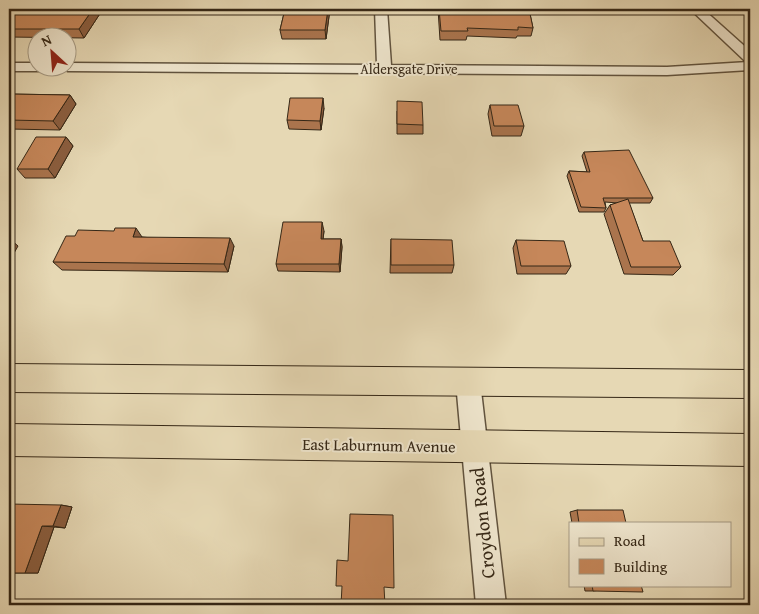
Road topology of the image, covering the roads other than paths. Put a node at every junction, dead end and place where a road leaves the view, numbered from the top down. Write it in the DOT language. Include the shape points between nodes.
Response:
graph roads {
  1 [pos="381,9"];
  2 [pos="696,9"];
  3 [pos="750,58"];
  4 [pos="750,66"];
  5 [pos="9,67"];
  6 [pos="28,67"];
  7 [pos="78,67"];
  8 [pos="384,69"];
  9 [pos="9,378"];
  10 [pos="468,382"];
  11 [pos="750,384"];
  12 [pos="9,440"];
  13 [pos="475,447"];
  14 [pos="750,450"];
  15 [pos="491,605"];
  1 -- 8 [label="street"];
  2 -- 3 [label="street"];
  4 -- 8 [label="street, Aldersgate Drive" via="667,71"];
  5 -- 6 [label="street"];
  7 -- 8 [label="street, Aldersgate Drive"];
  9 -- 10 [label="main road"];
  10 -- 11 [label="main road"];
  10 -- 13 [label="street, Croydon Road"];
  12 -- 13 [label="main road, East Laburnum Avenue"];
  13 -- 14 [label="main road, East Laburnum Avenue"];
  13 -- 15 [label="street, Croydon Road"];
}
